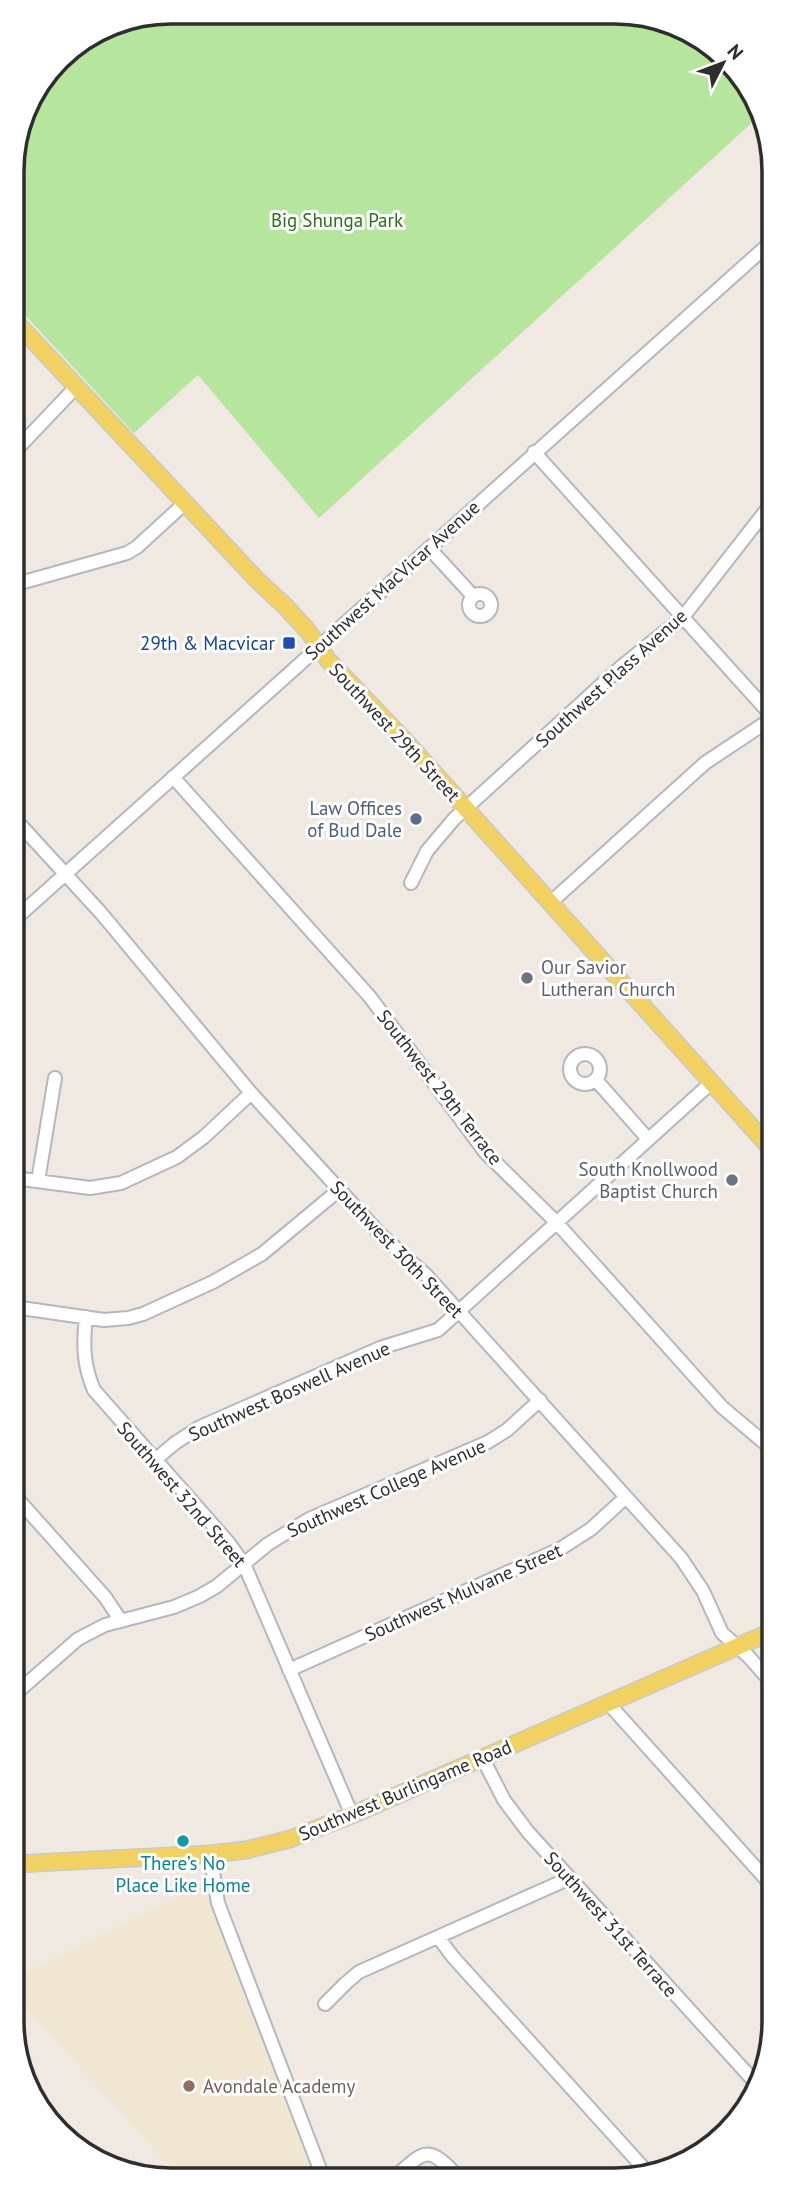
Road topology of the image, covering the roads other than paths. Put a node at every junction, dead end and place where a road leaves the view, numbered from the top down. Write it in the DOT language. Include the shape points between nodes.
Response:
graph roads {
  1 [pos="762,250"];
  2 [pos="25,332"];
  3 [pos="76,387"];
  4 [pos="25,441"];
  5 [pos="534,452"];
  6 [pos="185,503"];
  7 [pos="762,515"];
  8 [pos="429,548"];
  9 [pos="25,582"];
  10 [pos="473,596"];
  11 [pos="683,617"];
  12 [pos="318,646"];
  13 [pos="762,706"];
  14 [pos="762,723"];
  15 [pos="173,777"];
  16 [pos="466,809"];
  17 [pos="25,829"];
  18 [pos="66,872"];
  19 [pos="411,883"];
  20 [pos="550,903"];
  21 [pos="25,910"];
  22 [pos="55,1078"];
  23 [pos="596,1080"];
  24 [pos="712,1082"];
  25 [pos="251,1093"];
  26 [pos="761,1138"];
  27 [pos="648,1139"];
  28 [pos="24,1179"];
  29 [pos="38,1181"];
  30 [pos="339,1190"];
  31 [pos="557,1223"];
  32 [pos="24,1308"];
  33 [pos="459,1312"];
  34 [pos="86,1317"];
  35 [pos="540,1400"];
  36 [pos="761,1440"];
  37 [pos="155,1460"];
  38 [pos="626,1497"];
  39 [pos="24,1506"];
  40 [pos="244,1564"];
  41 [pos="121,1621"];
  42 [pos="761,1636"];
  43 [pos="737,1646"];
  44 [pos="289,1670"];
  45 [pos="761,1672"];
  46 [pos="24,1683"];
  47 [pos="608,1703"];
  48 [pos="482,1757"];
  49 [pos="352,1815"];
  50 [pos="210,1854"];
  51 [pos="24,1864"];
  52 [pos="761,1874"];
  53 [pos="570,1878"];
  54 [pos="438,1937"];
  55 [pos="325,2004"];
  56 [pos="750,2077"];
  57 [pos="640,2165"];
  58 [pos="320,2168"];
  59 [pos="404,2168"];
  60 [pos="450,2168"];
  1 -- 5 [label="street, Southwest MacVicar Avenue"];
  2 -- 3 [label="main road, Southwest 29th Street"];
  3 -- 4 [label="street"];
  3 -- 6 [label="main road, Southwest 29th Street"];
  5 -- 8 [label="street, Southwest MacVicar Avenue"];
  5 -- 11 [label="street"];
  6 -- 9 [label="street" via="127,553"];
  6 -- 12 [label="main road, Southwest 29th Street"];
  7 -- 11 [label="street, Southwest Plass Avenue"];
  8 -- 10 [label="street"];
  8 -- 12 [label="street, Southwest MacVicar Avenue"];
  11 -- 13 [label="street"];
  11 -- 16 [label="street, Southwest Plass Avenue" via="621,667"];
  12 -- 15 [label="street, Southwest MacVicar Avenue"];
  12 -- 16 [label="main road, Southwest 29th Street"];
  14 -- 20 [label="street" via="705,763"];
  15 -- 18 [label="street, Southwest MacVicar Avenue"];
  15 -- 31 [label="street, Southwest 29th Terrace" via="370,997 485,1152"];
  16 -- 19 [label="street, Southwest Plass Avenue" via="432,843"];
  16 -- 20 [label="main road, Southwest 29th Street"];
  17 -- 18 [label="street, Southwest 30th Street"];
  18 -- 21 [label="street, Southwest MacVicar Avenue"];
  18 -- 25 [label="street, Southwest 30th Street"];
  20 -- 24 [label="main road, Southwest 29th Street"];
  22 -- 29 [label="street"];
  23 -- 27 [label="street"];
  24 -- 26 [label="main road, Southwest 29th Street"];
  24 -- 27 [label="street, Southwest Boswell Avenue"];
  25 -- 29 [label="street" via="196,1144 130,1179 90,1188"];
  25 -- 30 [label="street, Southwest 30th Street"];
  27 -- 31 [label="street, Southwest Boswell Avenue"];
  28 -- 29 [label="street"];
  30 -- 33 [label="street, Southwest 30th Street"];
  30 -- 34 [label="street" via="262,1254 213,1282 128,1318"];
  31 -- 33 [label="street, Southwest Boswell Avenue"];
  31 -- 36 [label="street, Southwest 29th Terrace" via="722,1407"];
  32 -- 34 [label="street"];
  33 -- 35 [label="street, Southwest 30th Street"];
  33 -- 37 [label="street, Southwest Boswell Avenue" via="431,1333 380,1348 200,1427"];
  34 -- 37 [label="street, Southwest 32nd Street" via="85,1362 94,1390"];
  35 -- 38 [label="street, Southwest 30th Street"];
  35 -- 40 [label="street, Southwest College Avenue" via="488,1442 309,1519"];
  37 -- 40 [label="street, Southwest 32nd Street"];
  38 -- 43 [label="street, Southwest 30th Street" via="681,1558 722,1633"];
  38 -- 44 [label="street, Southwest Mulvane Street" via="591,1530 561,1549"];
  39 -- 41 [label="street"];
  40 -- 41 [label="street, Southwest College Avenue" via="200,1596"];
  40 -- 44 [label="street, Southwest 32nd Street"];
  41 -- 46 [label="street, Southwest College Avenue" via="78,1639"];
  42 -- 43 [label="main road, Southwest Burlingame Road"];
  43 -- 45 [label="street, Southwest 30th Street"];
  43 -- 47 [label="main road, Southwest Burlingame Road"];
  44 -- 49 [label="street, Southwest 32nd Street"];
  47 -- 48 [label="main road, Southwest Burlingame Road"];
  47 -- 52 [label="street"];
  48 -- 49 [label="main road, Southwest Burlingame Road"];
  48 -- 53 [label="street, Southwest 31st Terrace" via="513,1814"];
  49 -- 50 [label="main road, Southwest Burlingame Road" via="290,1839"];
  50 -- 51 [label="main road, Southwest Burlingame Road"];
  50 -- 58 [label="street" via="218,1903"];
  53 -- 54 [label="street"];
  53 -- 56 [label="street, Southwest 31st Terrace"];
  54 -- 55 [label="street" via="359,1972"];
  54 -- 57 [label="street"];
  59 -- 60 [label="street" via="427,2154 442,2159"];
}
